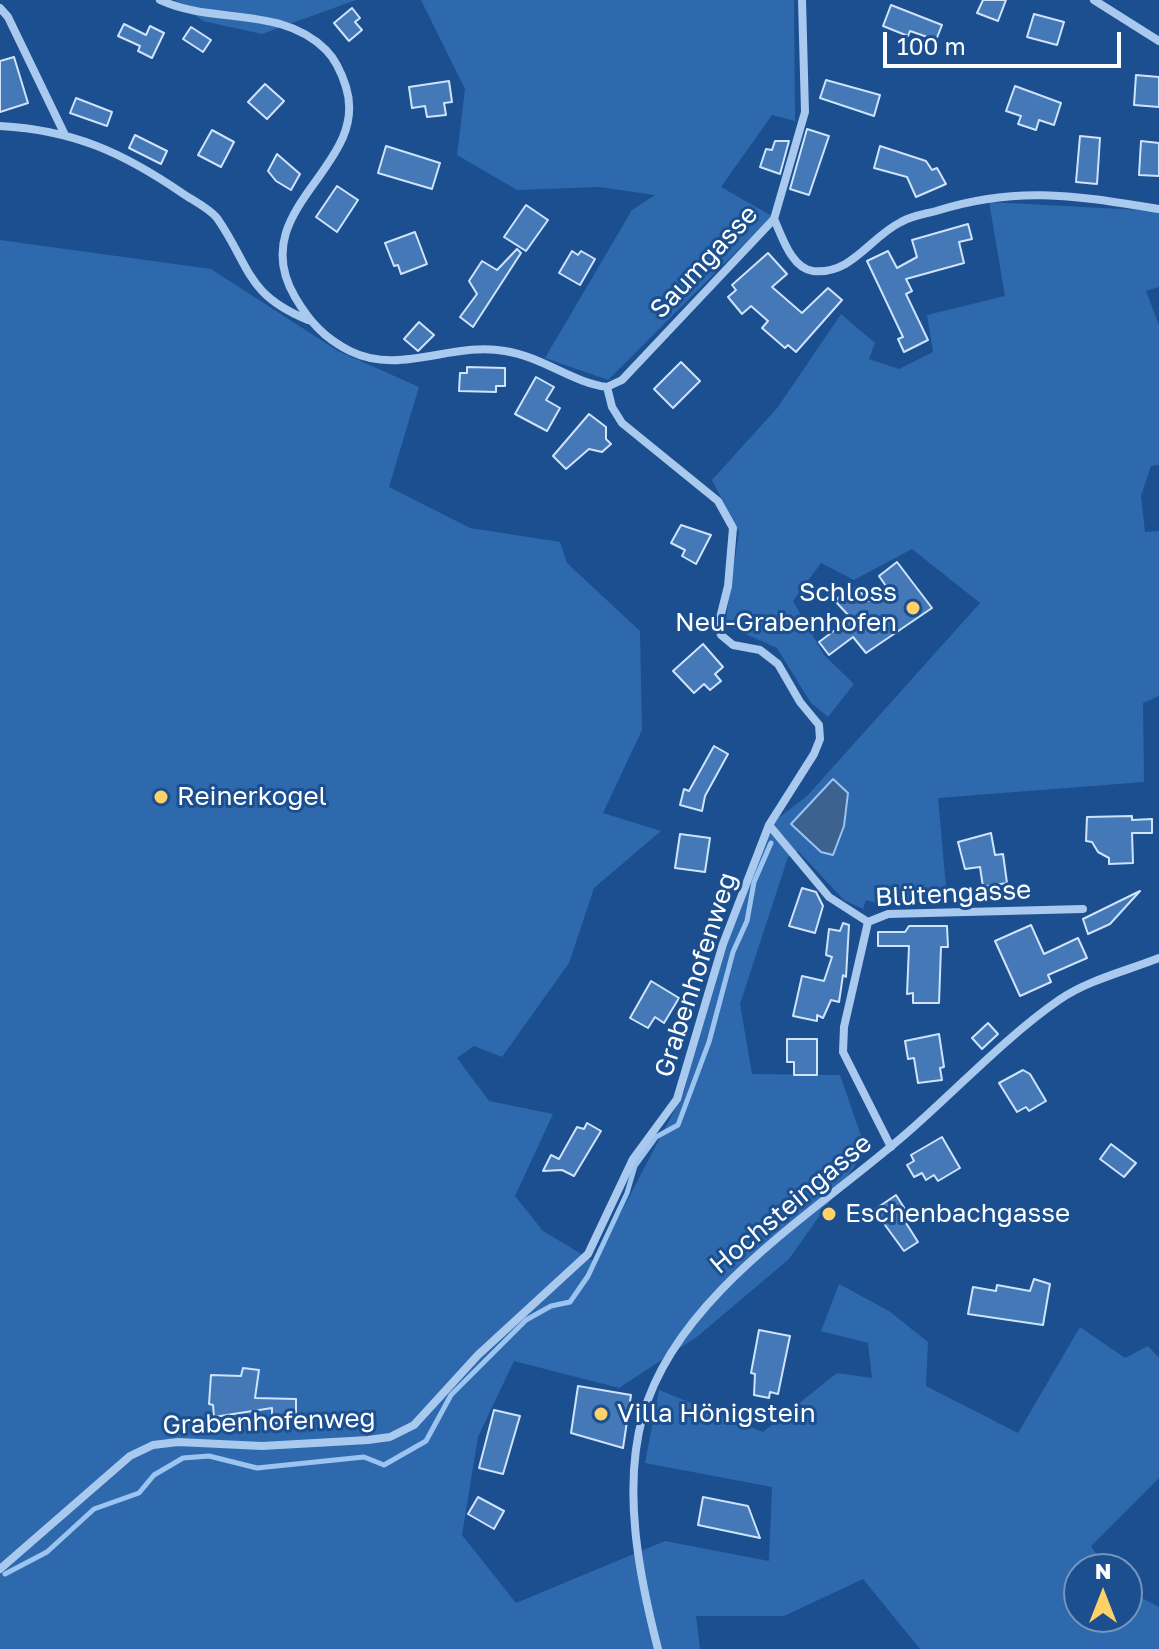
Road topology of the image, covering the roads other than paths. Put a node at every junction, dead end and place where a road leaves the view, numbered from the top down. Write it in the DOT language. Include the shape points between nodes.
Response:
graph roads {
  1 [pos="160,0"];
  2 [pos="802,0"];
  3 [pos="1094,0"];
  4 [pos="0,8"];
  5 [pos="1159,41"];
  6 [pos="0,126"];
  7 [pos="64,133"];
  8 [pos="1159,209"];
  9 [pos="774,219"];
  10 [pos="308,320"];
  11 [pos="607,387"];
  12 [pos="769,825"];
  13 [pos="1083,909"];
  14 [pos="868,922"];
  15 [pos="1159,958"];
  16 [pos="891,1147"];
  17 [pos="0,1569"];
  18 [pos="658,1649"];
  1 -- 10 [label="street" via="187,10 269,19 325,49 341,71 350,98 349,120 325,171 300,199 283,235 286,278"];
  2 -- 9 [label="street, Saumgasse" via="805,112"];
  3 -- 5 [label="street"];
  4 -- 7 [label="street"];
  6 -- 7 [label="street"];
  7 -- 10 [label="street" via="155,175 215,216 260,291"];
  8 -- 9 [label="street" via="1048,193 994,197 900,222 844,266 812,271 801,267 789,251"];
  9 -- 11 [label="street, Saumgasse" via="622,380"];
  10 -- 11 [label="street" via="351,352 375,360 432,357 471,347 502,350 537,357 594,386"];
  11 -- 12 [label="street, Grabenhofenweg" via="622,423 718,501 733,528 721,635 733,645 760,650 778,664 819,725 814,754"];
  12 -- 14 [label="street, Blütengasse" via="829,897"];
  12 -- 17 [label="street, Grabenhofenweg" via="723,944 677,1099 633,1159 578,1267 506,1327 414,1425 368,1440 153,1445 130,1456"];
  13 -- 14 [label="street, Blütengasse" via="903,913"];
  14 -- 16 [label="street" via="843,1052"];
  15 -- 16 [label="street, Hochsteingasse" via="1061,998"];
  16 -- 18 [label="street, Hochsteingasse" via="715,1293 668,1358 650,1395 638,1438 633,1491"];
}
